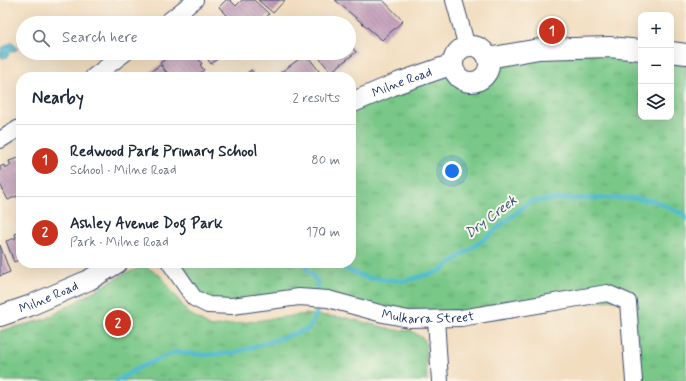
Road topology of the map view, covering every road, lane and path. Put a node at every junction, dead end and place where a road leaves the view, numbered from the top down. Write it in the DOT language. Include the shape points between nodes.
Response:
graph roads {
  1 [pos="194,0"];
  2 [pos="454,0"];
  3 [pos="175,16"];
  4 [pos="467,47"];
  5 [pos="638,50"];
  6 [pos="674,52"];
  7 [pos="686,54"];
  8 [pos="488,58"];
  9 [pos="116,60"];
  10 [pos="454,64"];
  11 [pos="100,72"];
  12 [pos="356,101"];
  13 [pos="16,130"];
  14 [pos="0,140"];
  15 [pos="109,268"];
  16 [pos="173,268"];
  17 [pos="0,316"];
  18 [pos="436,318"];
  19 [pos="636,380"];
  20 [pos="440,381"];
  1 -- 3 [label="street"];
  2 -- 4 [label="street"];
  4 -- 8 [label="main road" via="482,50"];
  4 -- 10 [label="main road" via="457,53"];
  5 -- 8 [label="main road" via="609,47 539,49"];
  6 -- 7 [label="main road"];
  8 -- 10 [label="main road" via="488,70 475,82 463,80 458,76"];
  9 -- 11 [label="street"];
  10 -- 12 [label="main road, Milne Road"];
  13 -- 14 [label="street"];
  15 -- 17 [label="main road, Milne Road" via="89,280"];
  16 -- 18 [label="street, Mulkarra Street" via="194,298 208,305 232,306 300,297 328,299 409,319"];
  18 -- 19 [label="street, Mulkarra Street" via="461,318 607,292 628,302"];
  18 -- 20 [label="street"];
}
